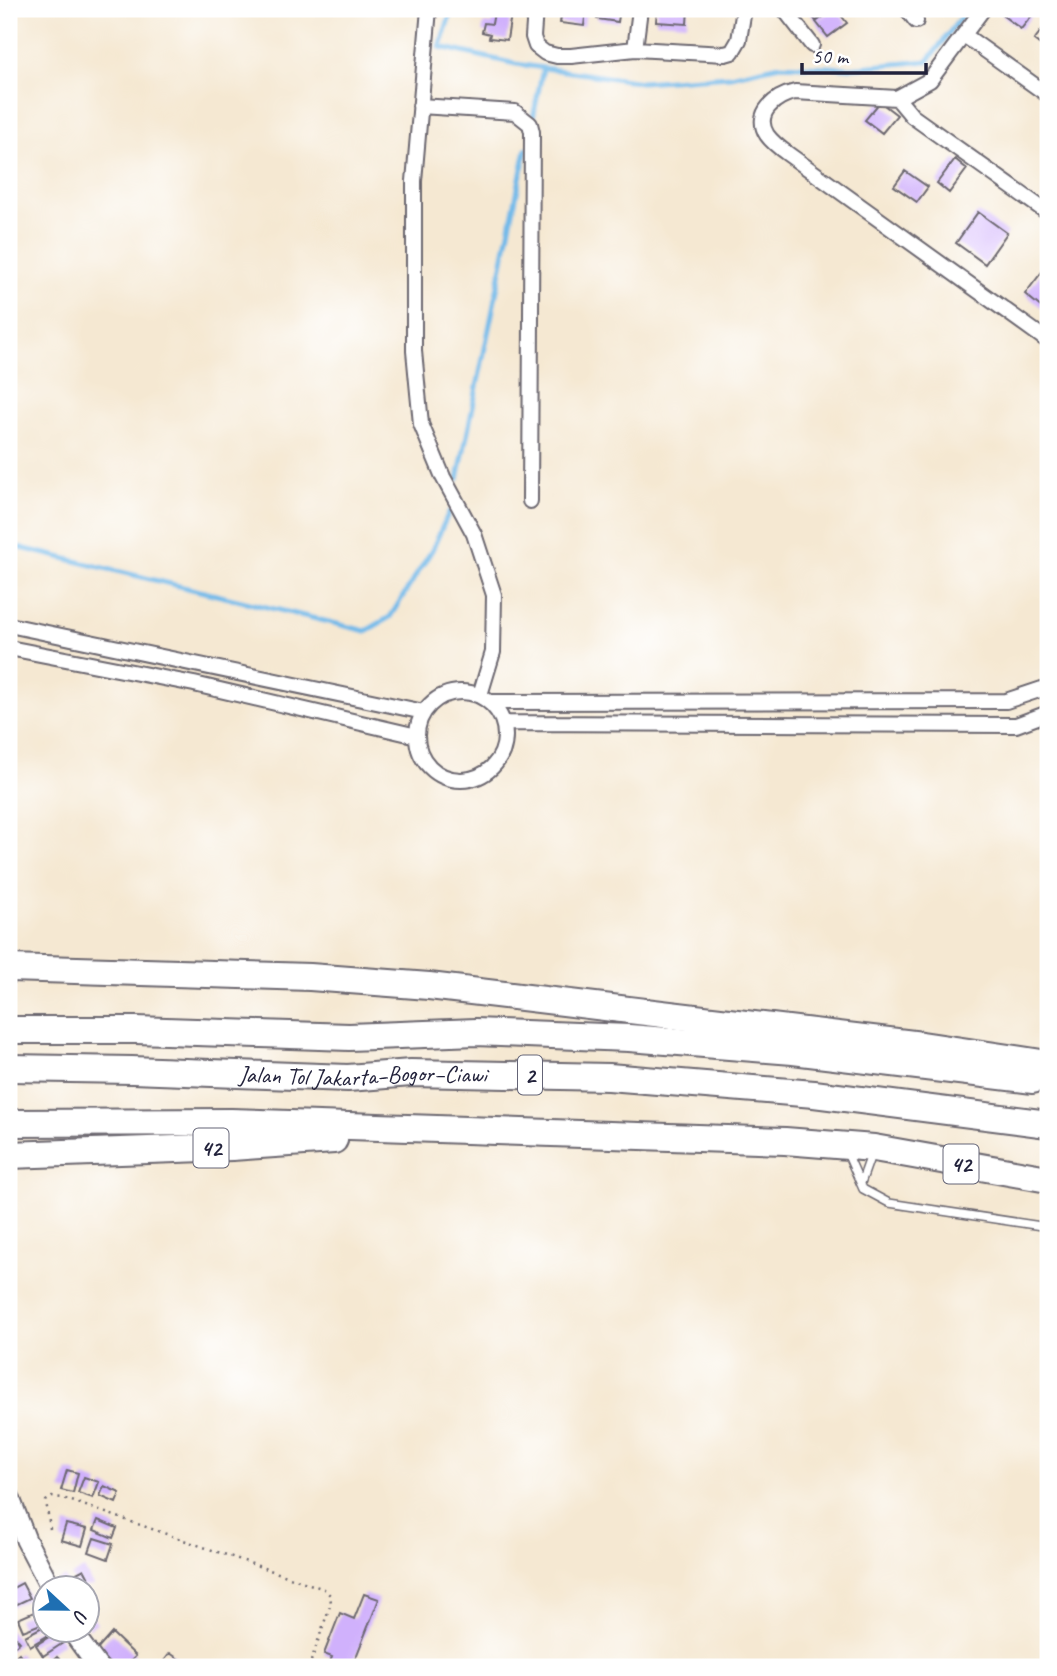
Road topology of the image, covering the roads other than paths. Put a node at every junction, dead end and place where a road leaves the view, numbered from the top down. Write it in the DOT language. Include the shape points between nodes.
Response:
graph roads {
  1 [pos="429,9"];
  2 [pos="534,9"];
  3 [pos="640,9"];
  4 [pos="744,9"];
  5 [pos="784,9"];
  6 [pos="907,9"];
  7 [pos="983,9"];
  8 [pos="916,21"];
  9 [pos="964,35"];
  10 [pos="812,45"];
  11 [pos="635,49"];
  12 [pos="1048,95"];
  13 [pos="897,97"];
  14 [pos="420,106"];
  15 [pos="1048,213"];
  16 [pos="1048,341"];
  17 [pos="530,501"];
  18 [pos="9,625"];
  19 [pos="9,648"];
  20 [pos="1048,687"];
  21 [pos="485,699"];
  22 [pos="932,703"];
  23 [pos="425,712"];
  24 [pos="1048,713"];
  25 [pos="503,723"];
  26 [pos="931,726"];
  27 [pos="417,736"];
  28 [pos="9,968"];
  29 [pos="9,1030"];
  30 [pos="1048,1064"];
  31 [pos="9,1068"];
  32 [pos="1048,1082"];
  33 [pos="9,1123"];
  34 [pos="1048,1124"];
  35 [pos="412,1128"];
  36 [pos="844,1146"];
  37 [pos="874,1148"];
  38 [pos="9,1155"];
  39 [pos="1048,1180"];
  40 [pos="860,1184"];
  41 [pos="1048,1227"];
  42 [pos="9,1496"];
  43 [pos="44,1574"];
  44 [pos="81,1644"];
  45 [pos="98,1667"];
  1 -- 14 [label="street"];
  2 -- 11 [label="street" via="533,37 545,53 571,56"];
  3 -- 11 [label="street"];
  4 -- 11 [label="street" via="739,40 732,52"];
  5 -- 10 [label="street"];
  6 -- 8 [label="street"];
  7 -- 9 [label="street"];
  9 -- 12 [label="street"];
  9 -- 13 [label="street" via="930,80"];
  13 -- 15 [label="street" via="912,116"];
  13 -- 16 [label="street" via="781,95 769,105 764,119 767,134 788,154"];
  14 -- 17 [label="street" via="515,112 530,124"];
  14 -- 21 [label="street" via="414,181 414,351 421,424 474,534 494,595"];
  18 -- 23 [label="street"];
  19 -- 27 [label="street" via="194,684"];
  20 -- 22 [label="street" via="1006,701"];
  21 -- 22 [label="street"];
  21 -- 23 [label="street" via="455,692 433,702"];
  21 -- 25 [label="street"];
  22 -- 26 [label="street"];
  23 -- 27 [label="street"];
  24 -- 26 [label="street" via="1016,725"];
  25 -- 26 [label="street"];
  25 -- 27 [label="street" via="504,748 498,760 480,776 467,780 432,769"];
  28 -- 30 [label="highway" via="310,977 429,986"];
  29 -- 32 [label="highway, Jalan Tol Jakarta–Bogor–Ciawi / 2" via="349,1037 476,1032 629,1038 793,1051"];
  31 -- 34 [label="highway, Jalan Tol Jakarta–Bogor–Ciawi / 2" via="348,1078 411,1073 609,1077 814,1094"];
  33 -- 35 [label="highway, 42" via="231,1122"];
  35 -- 36 [label="highway, 42"];
  35 -- 38 [label="highway, 42" via="365,1138 269,1145"];
  36 -- 37 [label="highway, 42"];
  36 -- 40 [label="lane"];
  37 -- 39 [label="highway, 42"];
  37 -- 40 [label="lane"];
  40 -- 41 [label="lane" via="889,1203"];
  42 -- 43 [label="street"];
  44 -- 45 [label="street"];
}
